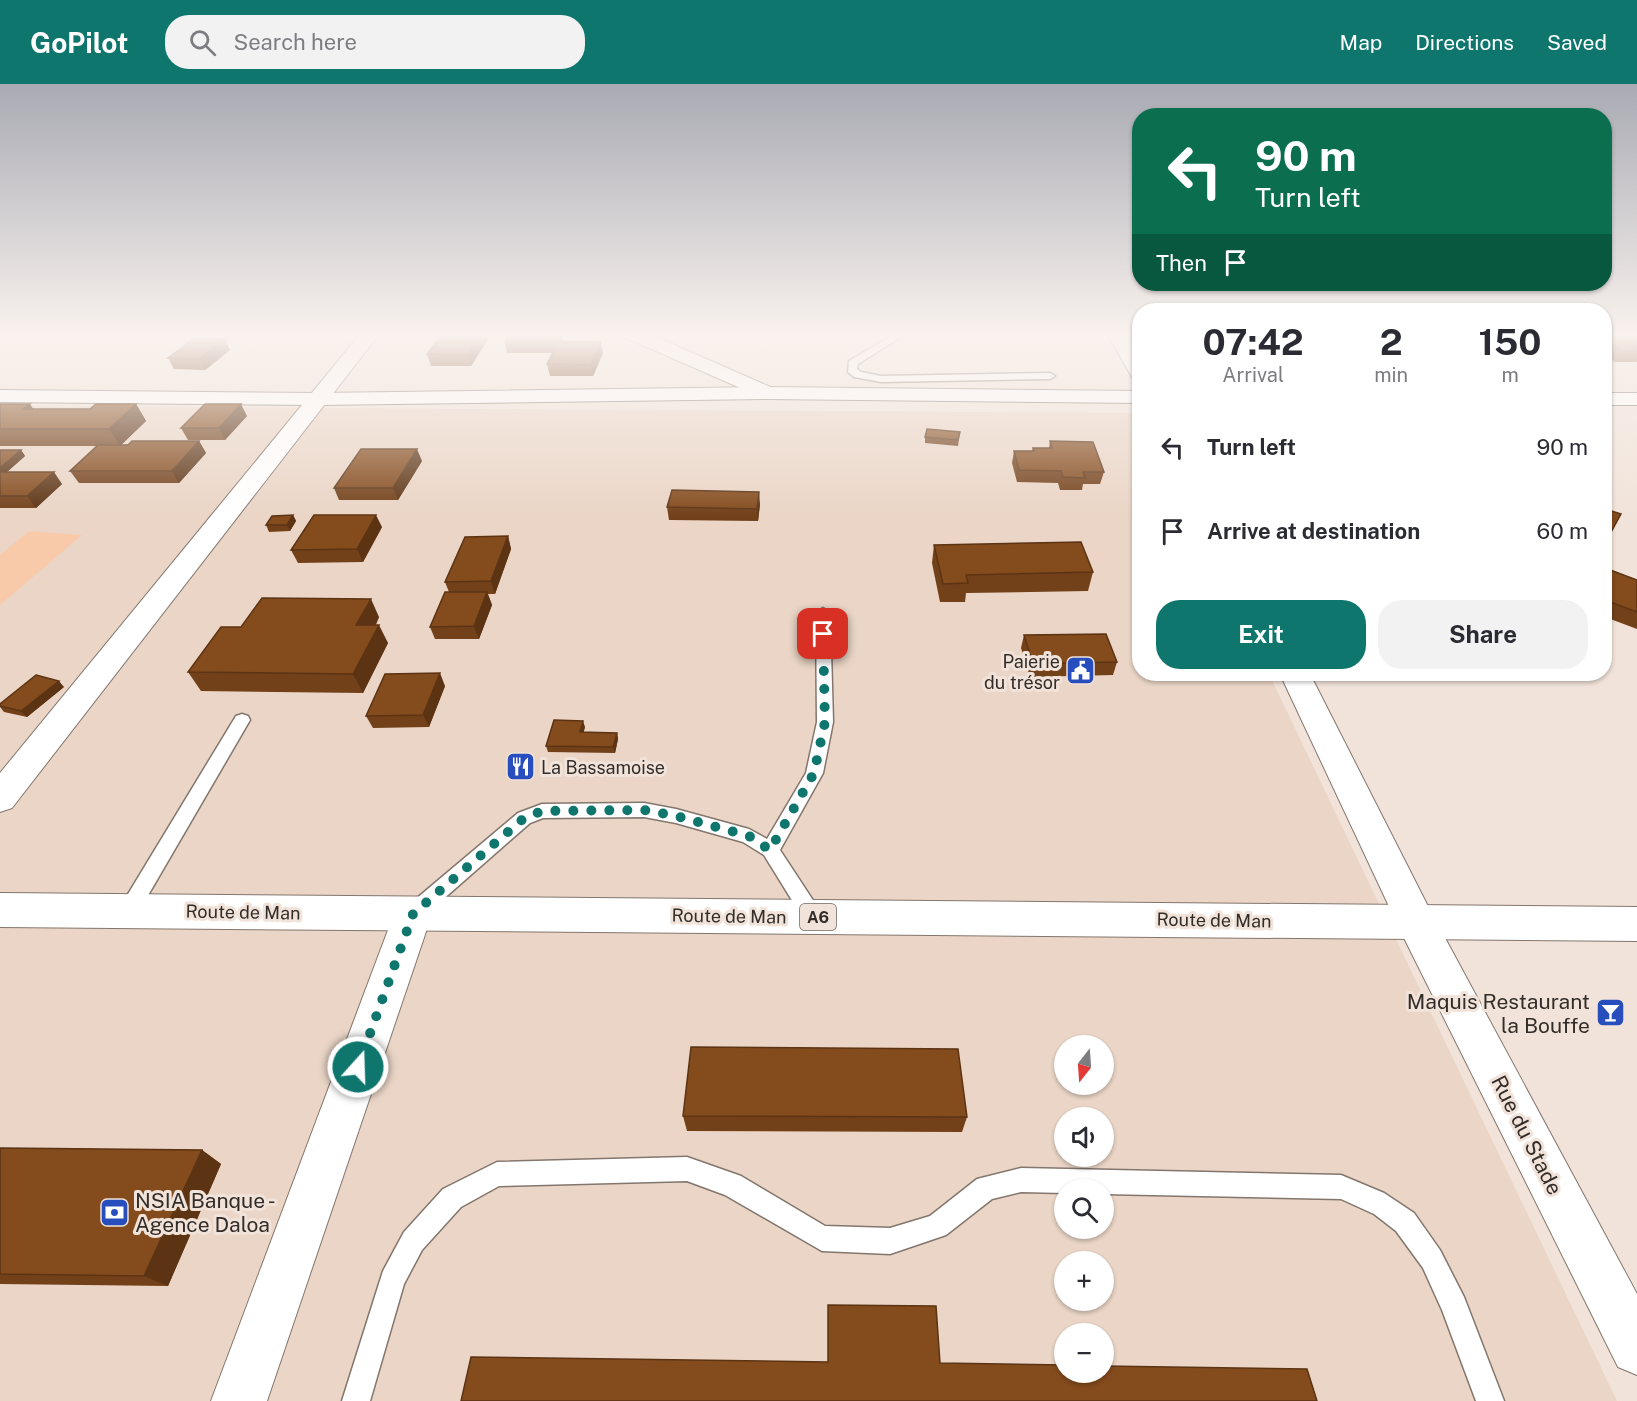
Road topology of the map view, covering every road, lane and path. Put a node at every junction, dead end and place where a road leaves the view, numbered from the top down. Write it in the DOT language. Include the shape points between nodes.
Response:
graph roads {
  1 [pos="322,394"];
  2 [pos="659,394"];
  3 [pos="904,394"];
  4 [pos="0,396"];
  5 [pos="1132,397"];
  6 [pos="318,399"];
  7 [pos="1612,399"];
  8 [pos="1637,399"];
  9 [pos="823,612"];
  10 [pos="1298,681"];
  11 [pos="242,720"];
  12 [pos="0,798"];
  13 [pos="770,850"];
  14 [pos="0,909"];
  15 [pos="129,910"];
  16 [pos="413,914"];
  17 [pos="813,917"];
  18 [pos="1416,922"];
  19 [pos="1637,924"];
  20 [pos="1637,1348"];
  21 [pos="239,1401"];
  22 [pos="356,1401"];
  23 [pos="1490,1401"];
  1 -- 6 [label="main road"];
  2 -- 6 [label="main road"];
  3 -- 5 [label="main road"];
  4 -- 6 [label="main road"];
  6 -- 12 [label="main road"];
  7 -- 8 [label="main road"];
  9 -- 13 [label="lane" via="825,722 814,773"];
  10 -- 18 [label="main road, Rue du Stade"];
  11 -- 15 [label="lane"];
  13 -- 16 [label="lane" via="749,836 655,812 542,811 524,818"];
  13 -- 17 [label="lane"];
  14 -- 15 [label="main road, Route de Man / A6"];
  15 -- 16 [label="main road, Route de Man / A6"];
  16 -- 17 [label="main road, Route de Man / A6"];
  16 -- 21 [label="main road"];
  17 -- 18 [label="main road, Route de Man / A6"];
  18 -- 19 [label="main road, Route de Man / A6"];
  18 -- 20 [label="main road, Rue du Stade"];
  22 -- 23 [label="lane" via="392,1280 413,1241 452,1198 497,1174 687,1169 732,1185 822,1238 878,1240 937,1226 986,1188 1021,1180 1341,1187 1373,1200 1406,1222 1436,1264"];
}
